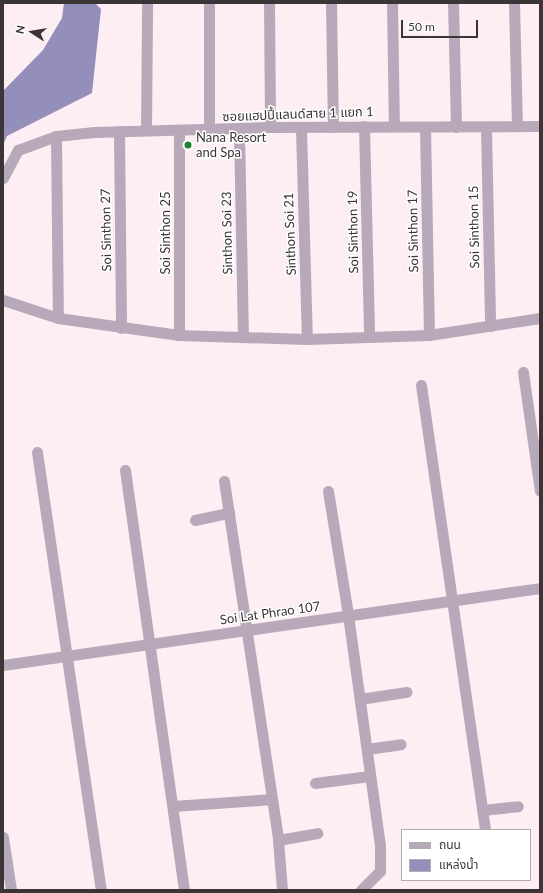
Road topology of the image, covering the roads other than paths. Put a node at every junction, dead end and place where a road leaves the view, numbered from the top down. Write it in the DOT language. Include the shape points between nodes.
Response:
graph roads {
  1 [pos="147,3"];
  2 [pos="331,3"];
  3 [pos="392,3"];
  4 [pos="453,3"];
  5 [pos="514,3"];
  6 [pos="269,4"];
  7 [pos="209,6"];
  8 [pos="364,126"];
  9 [pos="394,126"];
  10 [pos="517,126"];
  11 [pos="540,126"];
  12 [pos="270,127"];
  13 [pos="333,127"];
  14 [pos="456,127"];
  15 [pos="301,128"];
  16 [pos="425,128"];
  17 [pos="486,128"];
  18 [pos="146,130"];
  19 [pos="239,130"];
  20 [pos="119,131"];
  21 [pos="179,131"];
  22 [pos="209,131"];
  23 [pos="56,136"];
  24 [pos="3,178"];
  25 [pos="3,300"];
  26 [pos="58,318"];
  27 [pos="540,318"];
  28 [pos="490,326"];
  29 [pos="121,328"];
  30 [pos="179,335"];
  31 [pos="429,335"];
  32 [pos="243,336"];
  33 [pos="369,337"];
  34 [pos="307,339"];
  35 [pos="523,372"];
  36 [pos="421,385"];
  37 [pos="37,452"];
  38 [pos="125,470"];
  39 [pos="224,481"];
  40 [pos="328,491"];
  41 [pos="540,491"];
  42 [pos="229,513"];
  43 [pos="195,520"];
  44 [pos="540,588"];
  45 [pos="453,601"];
  46 [pos="348,616"];
  47 [pos="248,630"];
  48 [pos="150,644"];
  49 [pos="65,656"];
  50 [pos="3,665"];
  51 [pos="406,692"];
  52 [pos="360,699"];
  53 [pos="401,744"];
  54 [pos="366,748"];
  55 [pos="370,776"];
  56 [pos="315,783"];
  57 [pos="272,799"];
  58 [pos="172,806"];
  59 [pos="518,806"];
  60 [pos="482,810"];
  61 [pos="484,829"];
  62 [pos="317,834"];
  63 [pos="3,837"];
  64 [pos="278,840"];
  65 [pos="11,890"];
  66 [pos="101,890"];
  67 [pos="184,890"];
  68 [pos="282,890"];
  69 [pos="361,890"];
  1 -- 18 [label="street"];
  2 -- 13 [label="street"];
  3 -- 9 [label="street"];
  4 -- 14 [label="street"];
  5 -- 10 [label="street"];
  6 -- 12 [label="street"];
  7 -- 22 [label="street"];
  8 -- 9 [label="street, ซอยแฮปปี้แลนด์สาย 1 แยก 1"];
  8 -- 13 [label="street, ซอยแฮปปี้แลนด์สาย 1 แยก 1"];
  8 -- 33 [label="street, Soi Sinthon 19"];
  9 -- 16 [label="street, ซอยแฮปปี้แลนด์สาย 1 แยก 1"];
  10 -- 11 [label="street, ซอยแฮปปี้แลนด์สาย 1 แยก 1"];
  10 -- 17 [label="street, ซอยแฮปปี้แลนด์สาย 1 แยก 1"];
  12 -- 15 [label="street, ซอยแฮปปี้แลนด์สาย 1 แยก 1"];
  12 -- 19 [label="street, ซอยแฮปปี้แลนด์สาย 1 แยก 1"];
  13 -- 15 [label="street, ซอยแฮปปี้แลนด์สาย 1 แยก 1"];
  14 -- 16 [label="street, ซอยแฮปปี้แลนด์สาย 1 แยก 1"];
  14 -- 17 [label="street, ซอยแฮปปี้แลนด์สาย 1 แยก 1"];
  15 -- 34 [label="street, Sinthon Soi 21"];
  16 -- 31 [label="street, Soi Sinthon 17"];
  17 -- 28 [label="street, Soi Sinthon 15"];
  18 -- 20 [label="street, ซอยแฮปปี้แลนด์สาย 1 แยก 1"];
  18 -- 21 [label="street, ซอยแฮปปี้แลนด์สาย 1 แยก 1"];
  19 -- 22 [label="street, ซอยแฮปปี้แลนด์สาย 1 แยก 1"];
  19 -- 32 [label="street, Sinthon Soi 23"];
  20 -- 23 [label="street, ซอยแฮปปี้แลนด์สาย 1 แยก 1"];
  20 -- 29 [label="street, Soi Sinthon 27"];
  21 -- 22 [label="street, ซอยแฮปปี้แลนด์สาย 1 แยก 1"];
  21 -- 30 [label="street, Soi Sinthon 25"];
  23 -- 24 [label="street, ซอยแฮปปี้แลนด์สาย 1 แยก 1" via="18,150"];
  23 -- 26 [label="street"];
  25 -- 26 [label="street"];
  26 -- 29 [label="street"];
  27 -- 28 [label="street"];
  28 -- 31 [label="street"];
  29 -- 30 [label="street"];
  30 -- 32 [label="street"];
  31 -- 33 [label="street"];
  32 -- 34 [label="street"];
  33 -- 34 [label="street"];
  35 -- 41 [label="street"];
  36 -- 45 [label="street"];
  37 -- 49 [label="street"];
  38 -- 48 [label="street"];
  39 -- 42 [label="street"];
  40 -- 46 [label="street"];
  42 -- 43 [label="street"];
  42 -- 47 [label="street"];
  44 -- 45 [label="street, Soi Lat Phrao 107"];
  45 -- 46 [label="street, Soi Lat Phrao 107"];
  45 -- 60 [label="street"];
  46 -- 47 [label="street, Soi Lat Phrao 107"];
  46 -- 52 [label="street"];
  47 -- 48 [label="street, Soi Lat Phrao 107"];
  47 -- 57 [label="street"];
  48 -- 49 [label="street, Soi Lat Phrao 107"];
  48 -- 58 [label="street"];
  49 -- 50 [label="street, Soi Lat Phrao 107"];
  49 -- 66 [label="street"];
  51 -- 52 [label="street"];
  52 -- 54 [label="street"];
  53 -- 54 [label="street"];
  54 -- 55 [label="street"];
  55 -- 56 [label="street"];
  55 -- 69 [label="street" via="380,864 378,875"];
  57 -- 58 [label="street"];
  57 -- 64 [label="street"];
  58 -- 67 [label="street"];
  59 -- 60 [label="street"];
  60 -- 61 [label="street"];
  62 -- 64 [label="street"];
  63 -- 65 [label="street"];
  64 -- 68 [label="street"];
}
